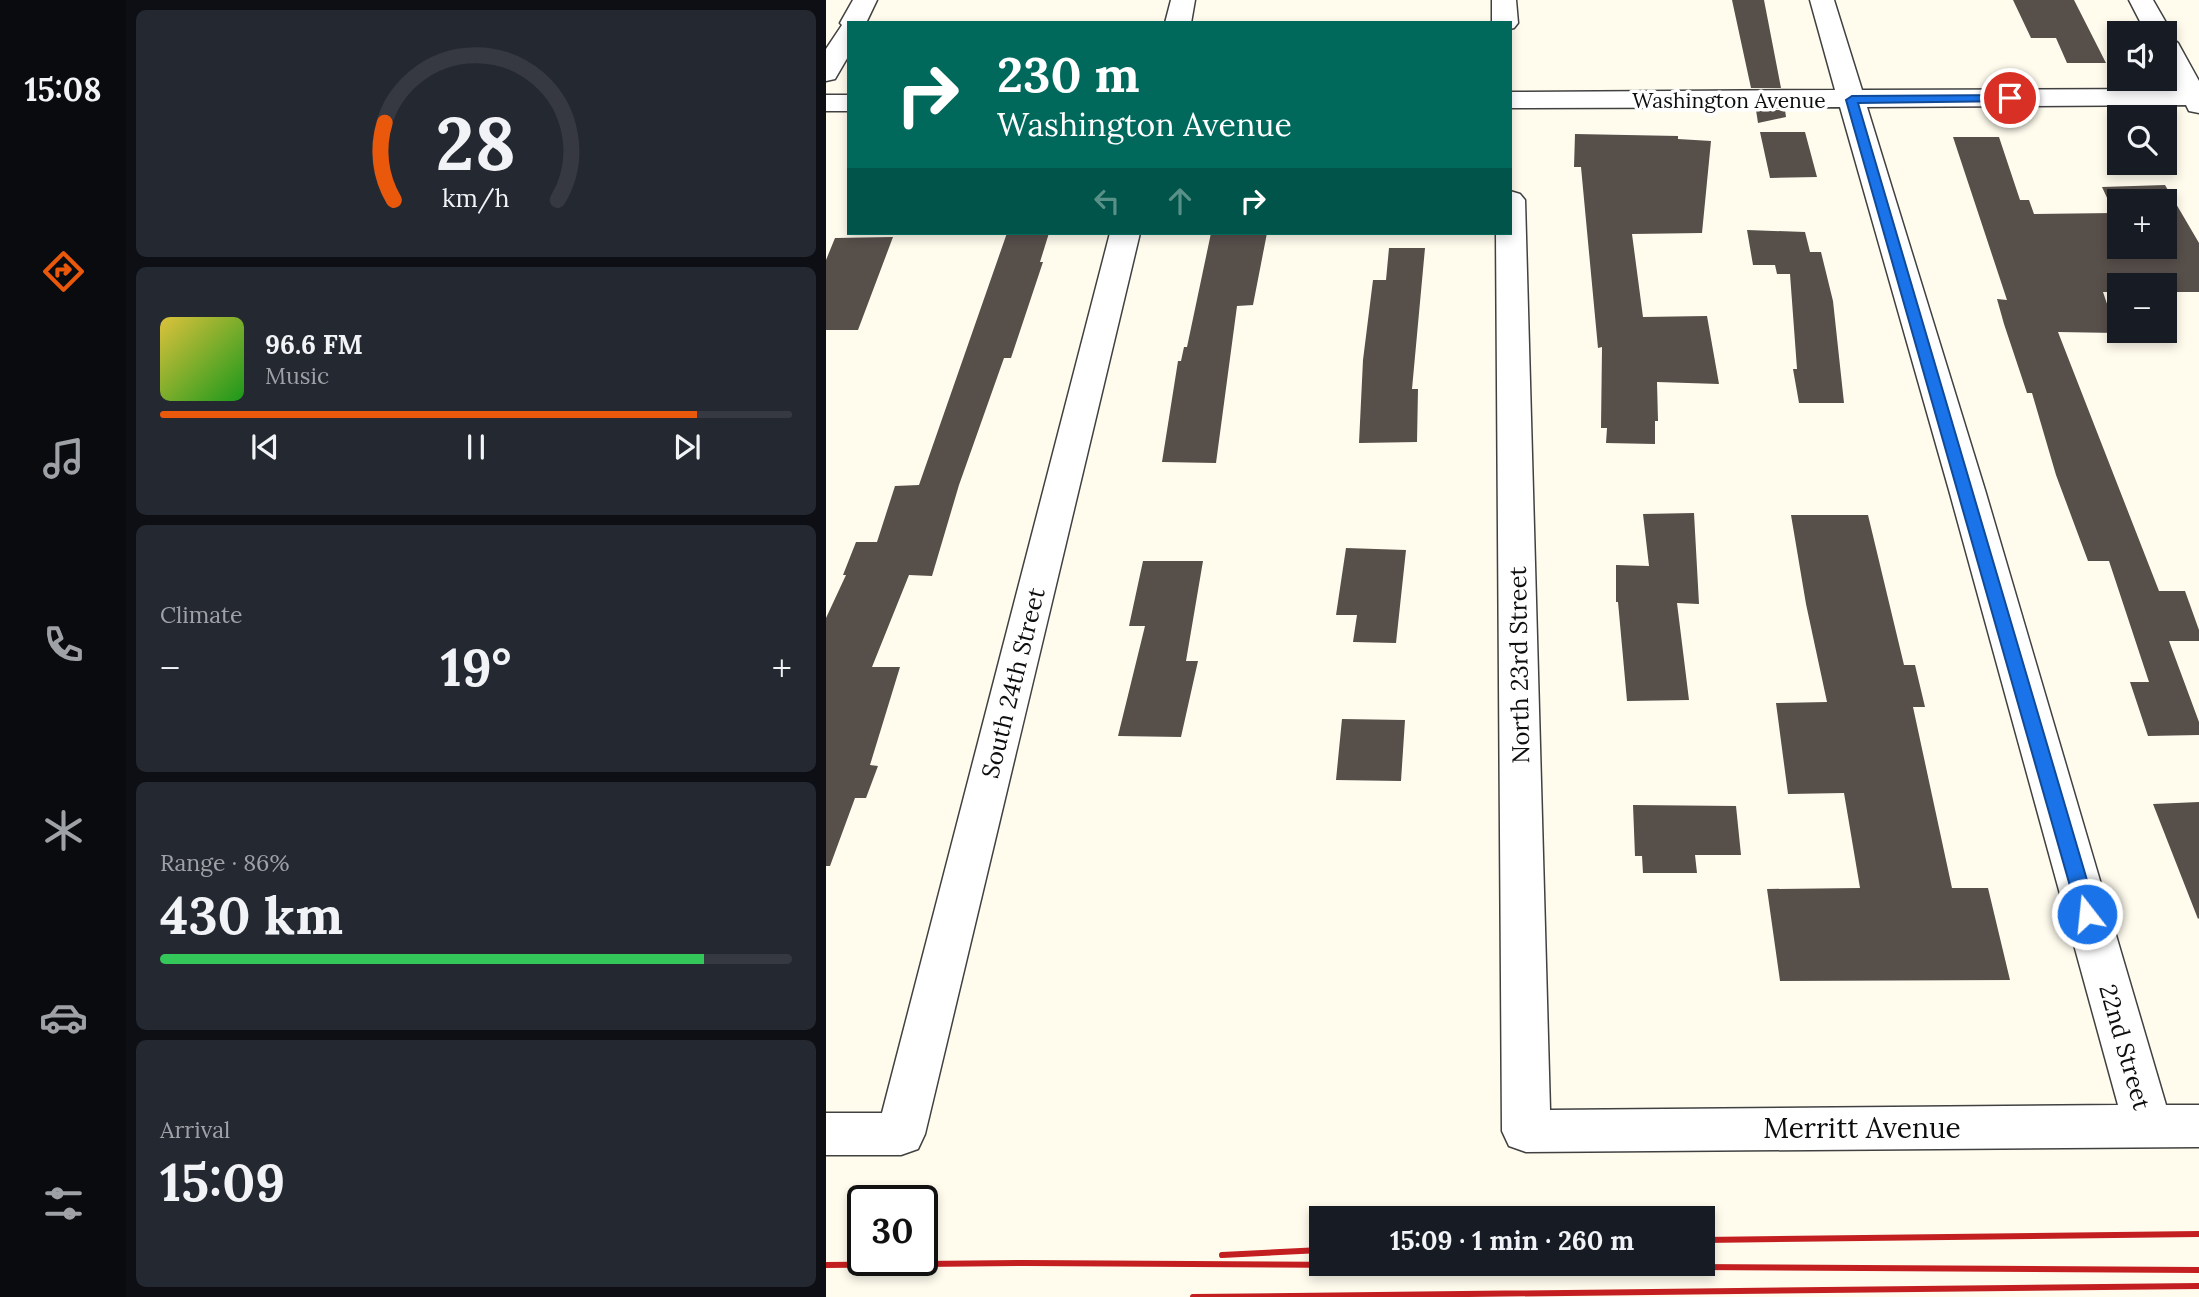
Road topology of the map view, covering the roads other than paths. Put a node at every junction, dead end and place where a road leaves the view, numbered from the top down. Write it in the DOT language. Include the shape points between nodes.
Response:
graph roads {
  1 [pos="865,0"];
  2 [pos="1183,0"];
  3 [pos="1504,0"];
  4 [pos="1822,0"];
  5 [pos="2141,0"];
  6 [pos="854,21"];
  7 [pos="1178,21"];
  8 [pos="1505,21"];
  9 [pos="2153,21"];
  10 [pos="847,35"];
  11 [pos="2177,64"];
  12 [pos="826,73"];
  13 [pos="1512,100"];
  14 [pos="1852,100"];
  15 [pos="2197,100"];
  16 [pos="826,103"];
  17 [pos="847,103"];
  18 [pos="1125,235"];
  19 [pos="1511,235"];
  20 [pos="2148,1126"];
  21 [pos="2199,1126"];
  22 [pos="1526,1131"];
  23 [pos="826,1134"];
  1 -- 6 [label="street"];
  2 -- 7 [label="street"];
  3 -- 8 [label="street"];
  4 -- 14 [label="street, 22nd Street"];
  5 -- 9 [label="street"];
  10 -- 12 [label="street"];
  11 -- 15 [label="street"];
  13 -- 14 [label="street, Washington Avenue"];
  14 -- 15 [label="street, Washington Avenue"];
  14 -- 20 [label="street, 22nd Street"];
  16 -- 17 [label="street"];
  18 -- 23 [label="street, South 24th Street" via="901,1134"];
  19 -- 22 [label="street, North 23rd Street"];
  20 -- 21 [label="street, Merritt Avenue"];
  20 -- 22 [label="street, Merritt Avenue"];
}
